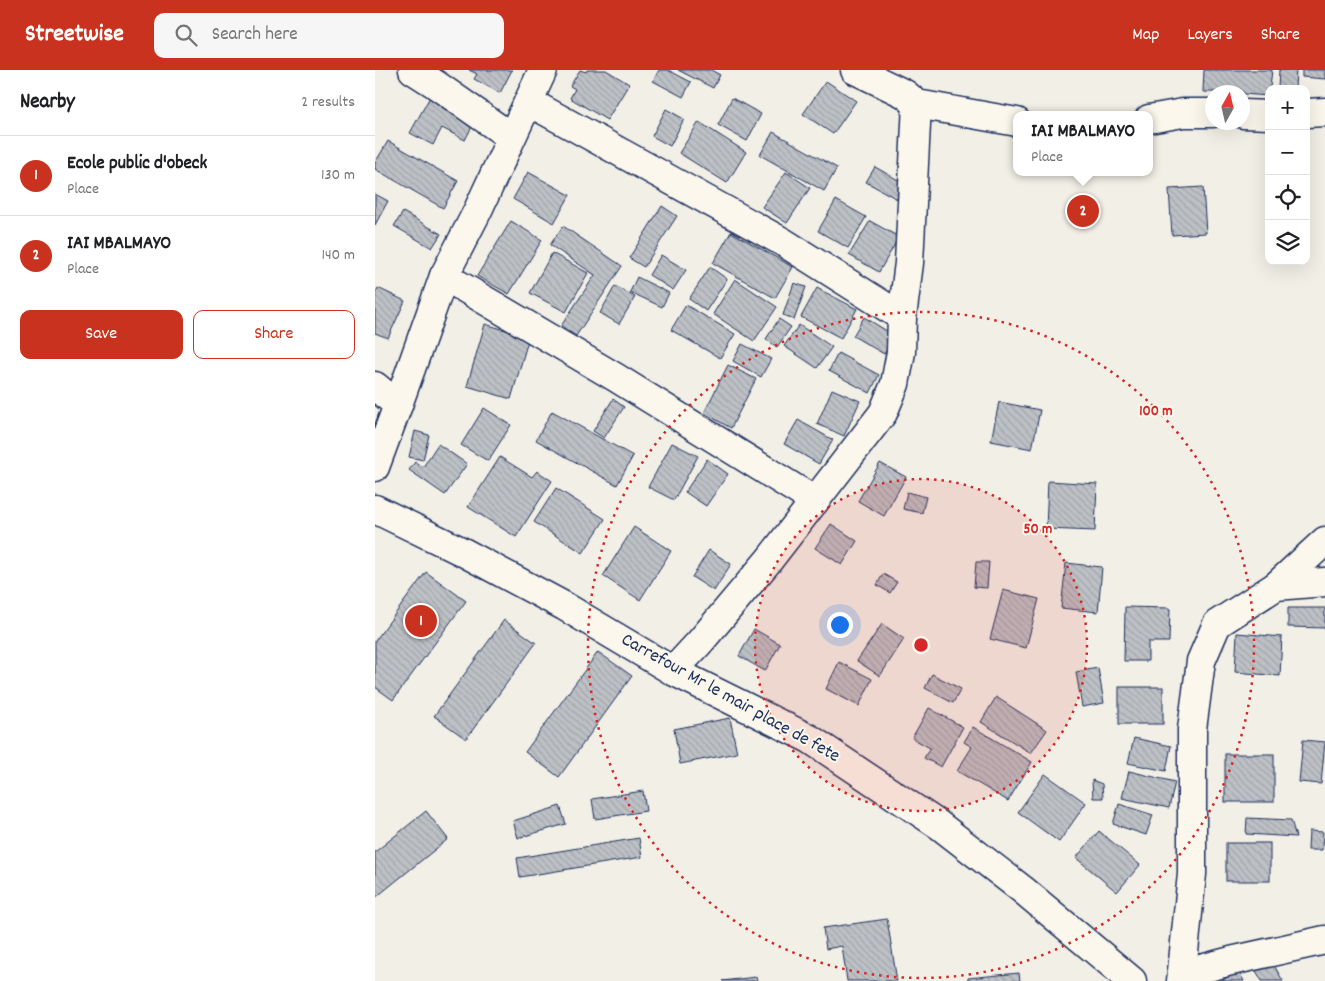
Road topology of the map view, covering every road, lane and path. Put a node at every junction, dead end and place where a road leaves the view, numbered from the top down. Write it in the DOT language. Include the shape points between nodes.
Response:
graph roads {
  1 [pos="413,70"];
  2 [pos="543,70"];
  3 [pos="855,70"];
  4 [pos="910,89"];
  5 [pos="529,102"];
  6 [pos="1325,112"];
  7 [pos="1205,113"];
  8 [pos="1310,113"];
  9 [pos="1250,114"];
  10 [pos="1265,115"];
  11 [pos="1153,118"];
  12 [pos="1013,121"];
  13 [pos="511,137"];
  14 [pos="444,276"];
  15 [pos="902,317"];
  16 [pos="375,386"];
  17 [pos="398,405"];
  18 [pos="375,467"];
  19 [pos="815,501"];
  20 [pos="375,509"];
  21 [pos="1325,541"];
  22 [pos="1325,582"];
  23 [pos="1276,586"];
  24 [pos="673,671"];
  25 [pos="1325,940"];
  26 [pos="1181,978"];
  27 [pos="1132,981"];
  1 -- 13 [label="street"];
  2 -- 5 [label="street"];
  3 -- 4 [label="street"];
  4 -- 12 [label="street"];
  4 -- 15 [label="street" via="909,263"];
  5 -- 13 [label="street"];
  5 -- 15 [label="street" via="783,242"];
  6 -- 8 [label="street"];
  7 -- 11 [label="street"];
  9 -- 10 [label="street"];
  13 -- 14 [label="street"];
  14 -- 17 [label="street"];
  14 -- 19 [label="street"];
  15 -- 19 [label="street" via="901,352 895,384 883,413"];
  16 -- 17 [label="street"];
  17 -- 18 [label="street"];
  19 -- 24 [label="street" via="769,560"];
  20 -- 24 [label="street, Carrefour Mr le mair place de fete" via="564,606"];
  21 -- 23 [label="street"];
  22 -- 23 [label="street"];
  23 -- 26 [label="street" via="1217,624 1201,661 1192,729 1192,874"];
  24 -- 27 [label="street, Carrefour Mr le mair place de fete" via="810,739 931,820 1023,890"];
  25 -- 26 [label="street" via="1231,961"];
}
